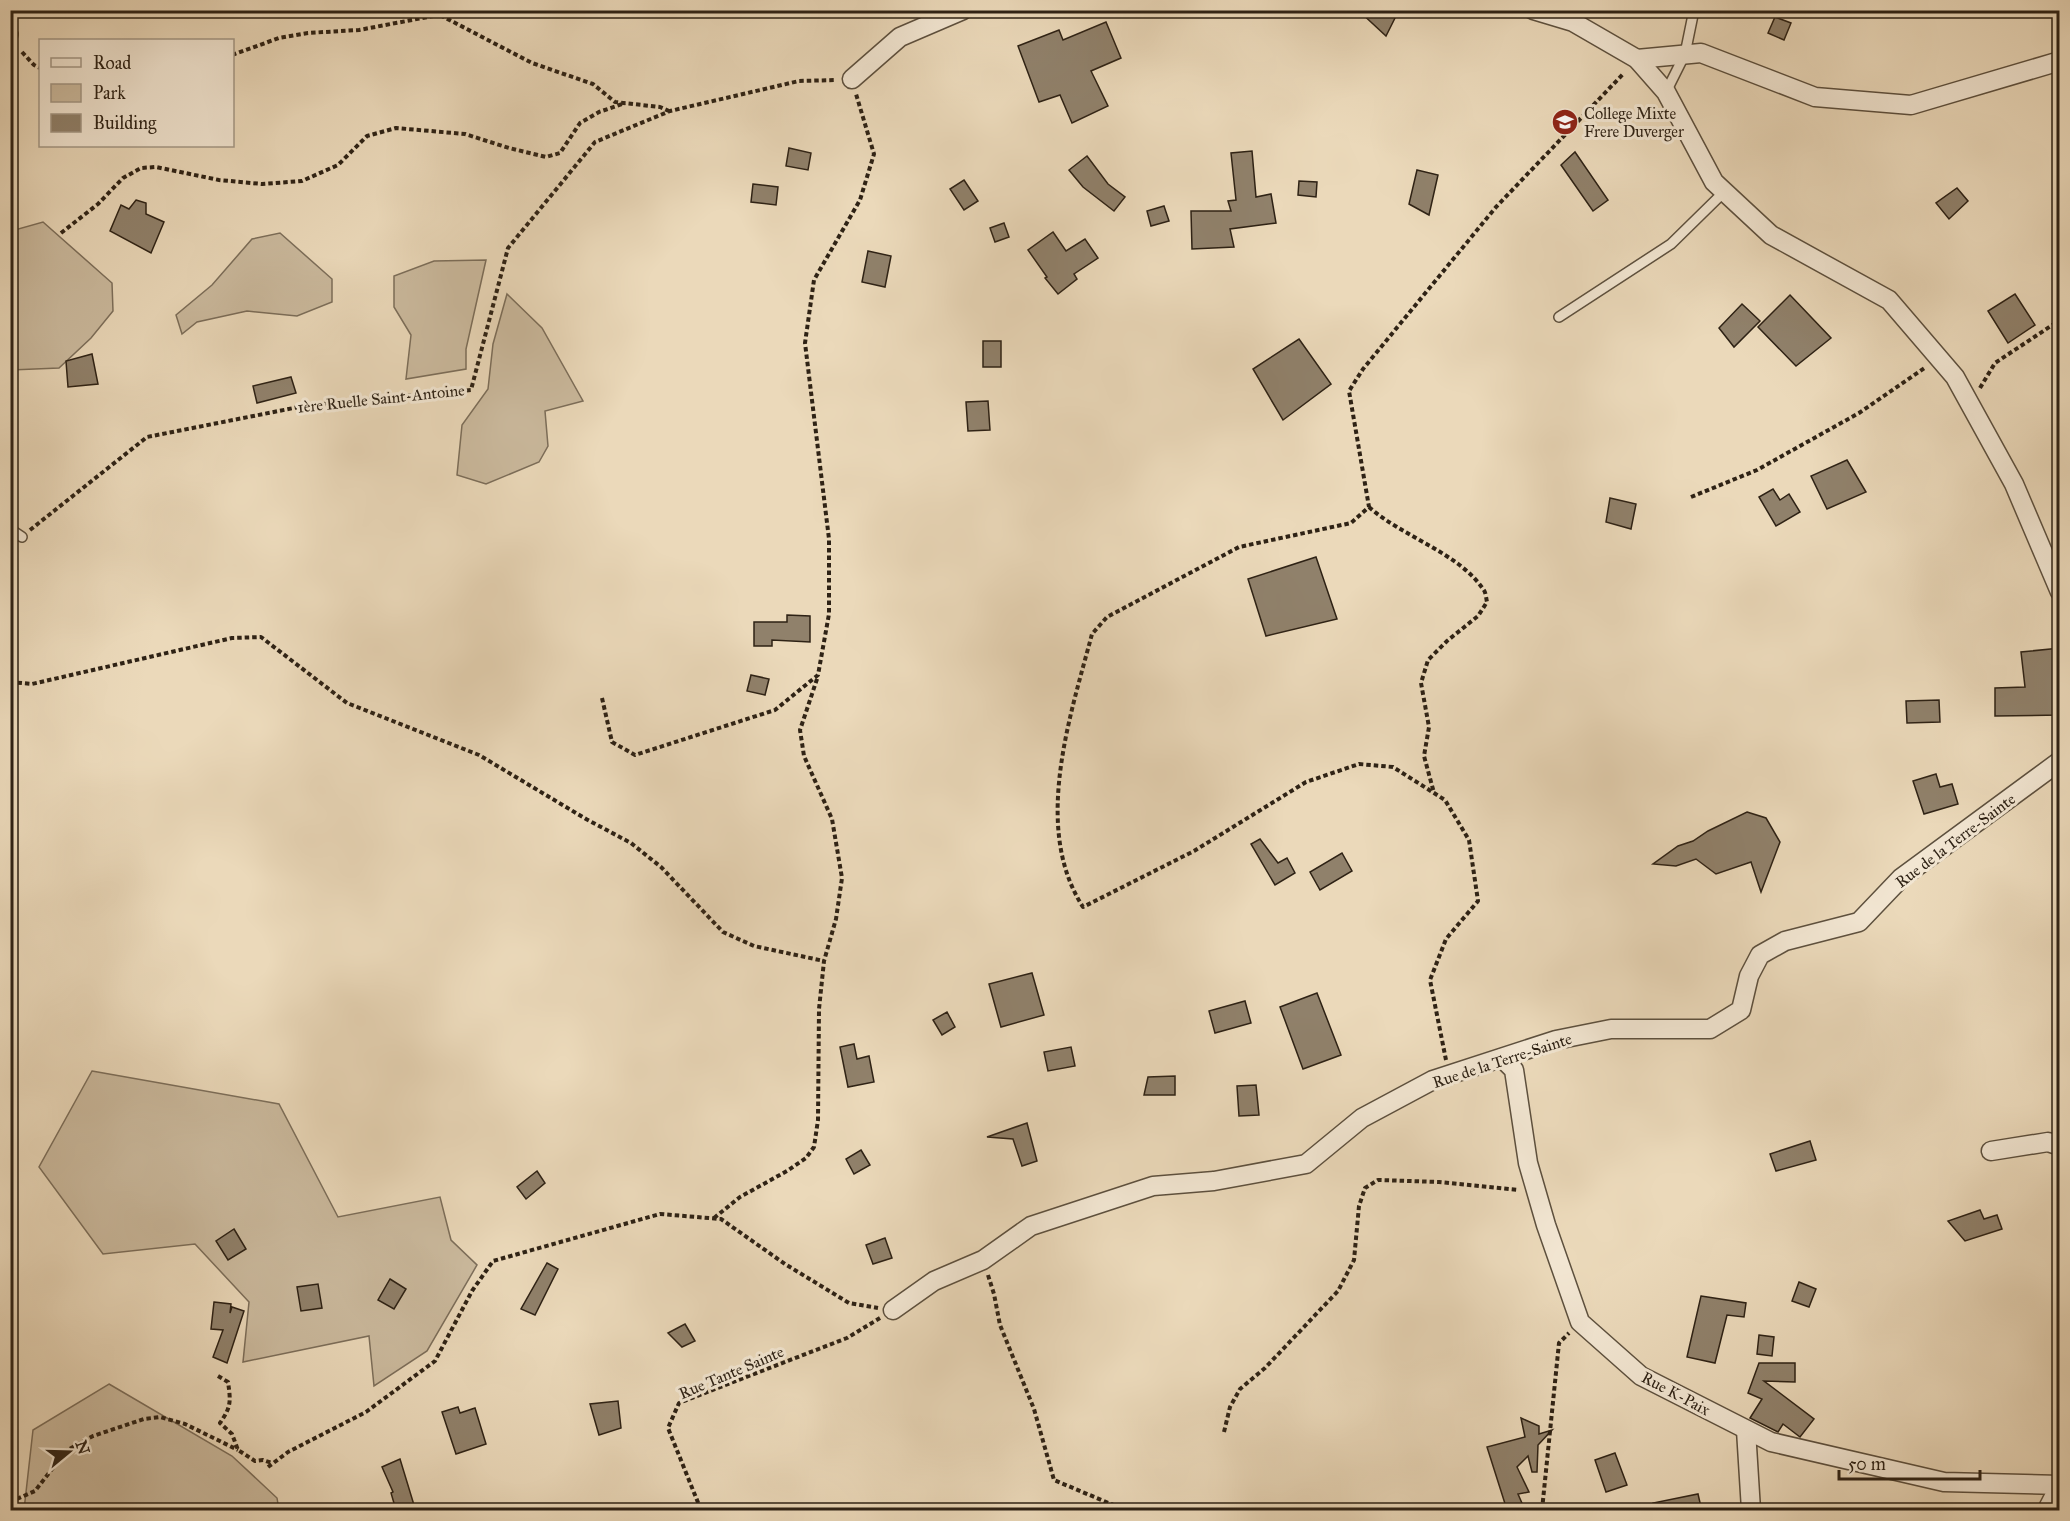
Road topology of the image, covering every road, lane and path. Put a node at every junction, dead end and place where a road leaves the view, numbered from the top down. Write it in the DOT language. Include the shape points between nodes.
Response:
graph roads {
  1 [pos="412,10"];
  2 [pos="460,10"];
  3 [pos="963,10"];
  4 [pos="1533,10"];
  5 [pos="1694,10"];
  6 [pos="440,15"];
  7 [pos="13,34"];
  8 [pos="10,47"];
  9 [pos="234,54"];
  10 [pos="1686,54"];
  11 [pos="1637,59"];
  12 [pos="2060,61"];
  13 [pos="852,79"];
  14 [pos="1666,92"];
  15 [pos="626,103"];
  16 [pos="670,111"];
  17 [pos="1724,192"];
  18 [pos="61,233"];
  19 [pos="1559,317"];
  20 [pos="2060,320"];
  21 [pos="1939,358"];
  22 [pos="1982,386"];
  23 [pos="1691,497"];
  24 [pos="1369,507"];
  25 [pos="10,529"];
  26 [pos="22,537"];
  27 [pos="2060,592"];
  28 [pos="818,675"];
  29 [pos="10,682"];
  30 [pos="602,698"];
  31 [pos="2060,761"];
  32 [pos="1434,793"];
  33 [pos="824,961"];
  34 [pos="1502,1058"];
  35 [pos="1449,1075"];
  36 [pos="2060,1146"];
  37 [pos="1991,1151"];
  38 [pos="1536,1192"];
  39 [pos="713,1218"];
  40 [pos="983,1260"];
  41 [pos="893,1310"];
  42 [pos="1580,1322"];
  43 [pos="218,1376"];
  44 [pos="1746,1430"];
  45 [pos="1224,1432"];
  46 [pos="238,1450"];
  47 [pos="273,1464"];
  48 [pos="268,1467"];
  49 [pos="2060,1485"];
  50 [pos="10,1502"];
  51 [pos="701,1510"];
  52 [pos="1121,1510"];
  53 [pos="1542,1510"];
  54 [pos="1751,1510"];
  55 [pos="2047,1510"];
  1 -- 6 [label="path"];
  2 -- 6 [label="path"];
  3 -- 13 [label="street" via="900,37"];
  4 -- 11 [label="street" via="1573,22"];
  5 -- 10 [label="lane"];
  6 -- 9 [label="path" via="359,30 279,38"];
  6 -- 15 [label="path" via="532,63 593,84 615,102"];
  7 -- 8 [label="lane"];
  10 -- 11 [label="street"];
  10 -- 12 [label="street" via="1701,53 1815,97 1911,105"];
  10 -- 14 [label="lane"];
  11 -- 14 [label="street"];
  11 -- 24 [label="path" via="1496,207 1349,391"];
  13 -- 16 [label="path, 1ère Ruelle Saint-Antoine" via="799,81"];
  13 -- 28 [label="path" via="874,154 860,200 814,280 805,343 829,539 829,614"];
  14 -- 17 [label="street" via="1714,182"];
  15 -- 16 [label="path" via="660,106"];
  15 -- 18 [label="path" via="580,123 560,153 546,157 465,134 396,128 368,136 338,165 302,181 262,184 141,168 123,178"];
  16 -- 26 [label="path, 1ère Ruelle Saint-Antoine" via="595,142 508,248 471,390 309,405 147,436"];
  17 -- 19 [label="lane" via="1671,244"];
  17 -- 21 [label="street" via="1771,236 1889,300"];
  20 -- 22 [label="path" via="1995,363"];
  21 -- 23 [label="path" via="1860,413 1757,470"];
  21 -- 27 [label="street" via="1955,377 2014,484"];
  24 -- 32 [label="path" via="1382,519 1462,567 1484,590 1487,602 1478,616 1428,660 1421,683 1429,727 1424,756"];
  24 -- 32 [label="path" via="1352,523 1239,547 1107,617 1092,634 1060,767 1057,818 1063,858 1071,888 1083,907 1194,851 1306,782 1359,764 1393,767"];
  25 -- 26 [label="lane"];
  28 -- 30 [label="path" via="775,710 635,755 612,742"];
  28 -- 33 [label="path" via="800,730 804,756 832,819 842,878"];
  29 -- 33 [label="path" via="32,684 232,638 261,637 347,703 478,755 631,843 662,867 723,932 754,946"];
  31 -- 34 [label="street, Rue de la Terre-Sainte" via="1902,878 1858,922 1785,941 1760,955 1749,976 1741,1010 1710,1029 1611,1029 1556,1040"];
  32 -- 35 [label="path" via="1445,800 1469,840 1478,901 1446,939 1430,980"];
  33 -- 39 [label="path" via="814,1147 806,1158"];
  34 -- 35 [label="street, Rue de la Terre-Sainte"];
  34 -- 38 [label="street, Rue K-Paix" via="1514,1070"];
  35 -- 40 [label="street, Rue de la Terre-Sainte" via="1362,1118 1306,1164 1214,1181 1153,1186 1031,1226"];
  36 -- 37 [label="street" via="2048,1142"];
  38 -- 42 [label="street, Rue K-Paix"];
  38 -- 45 [label="path" via="1378,1180 1365,1188 1359,1206 1354,1260 1338,1291 1240,1389 1230,1407"];
  39 -- 41 [label="path" via="721,1219 849,1303"];
  39 -- 47 [label="path" via="660,1215 494,1261 472,1291 435,1361 366,1412 288,1452"];
  40 -- 41 [label="street, Rue de la Terre-Sainte" via="934,1281"];
  40 -- 52 [label="path" via="1000,1325 1034,1409 1053,1480"];
  41 -- 51 [label="path, Rue Tante Sainte" via="847,1338 679,1403 668,1428"];
  42 -- 44 [label="street, Rue K-Paix" via="1641,1376"];
  42 -- 53 [label="path" via="1558,1343"];
  43 -- 46 [label="path" via="228,1382 230,1394 230,1408 220,1423 232,1434"];
  44 -- 49 [label="street, Rue K-Paix" via="1771,1442 1944,1482"];
  44 -- 54 [label="street"];
  46 -- 47 [label="path" via="255,1461"];
  46 -- 50 [label="path" via="186,1424 160,1417 144,1419 93,1436 66,1451 35,1491"];
  47 -- 48 [label="path"];
  49 -- 55 [label="street"];
}
